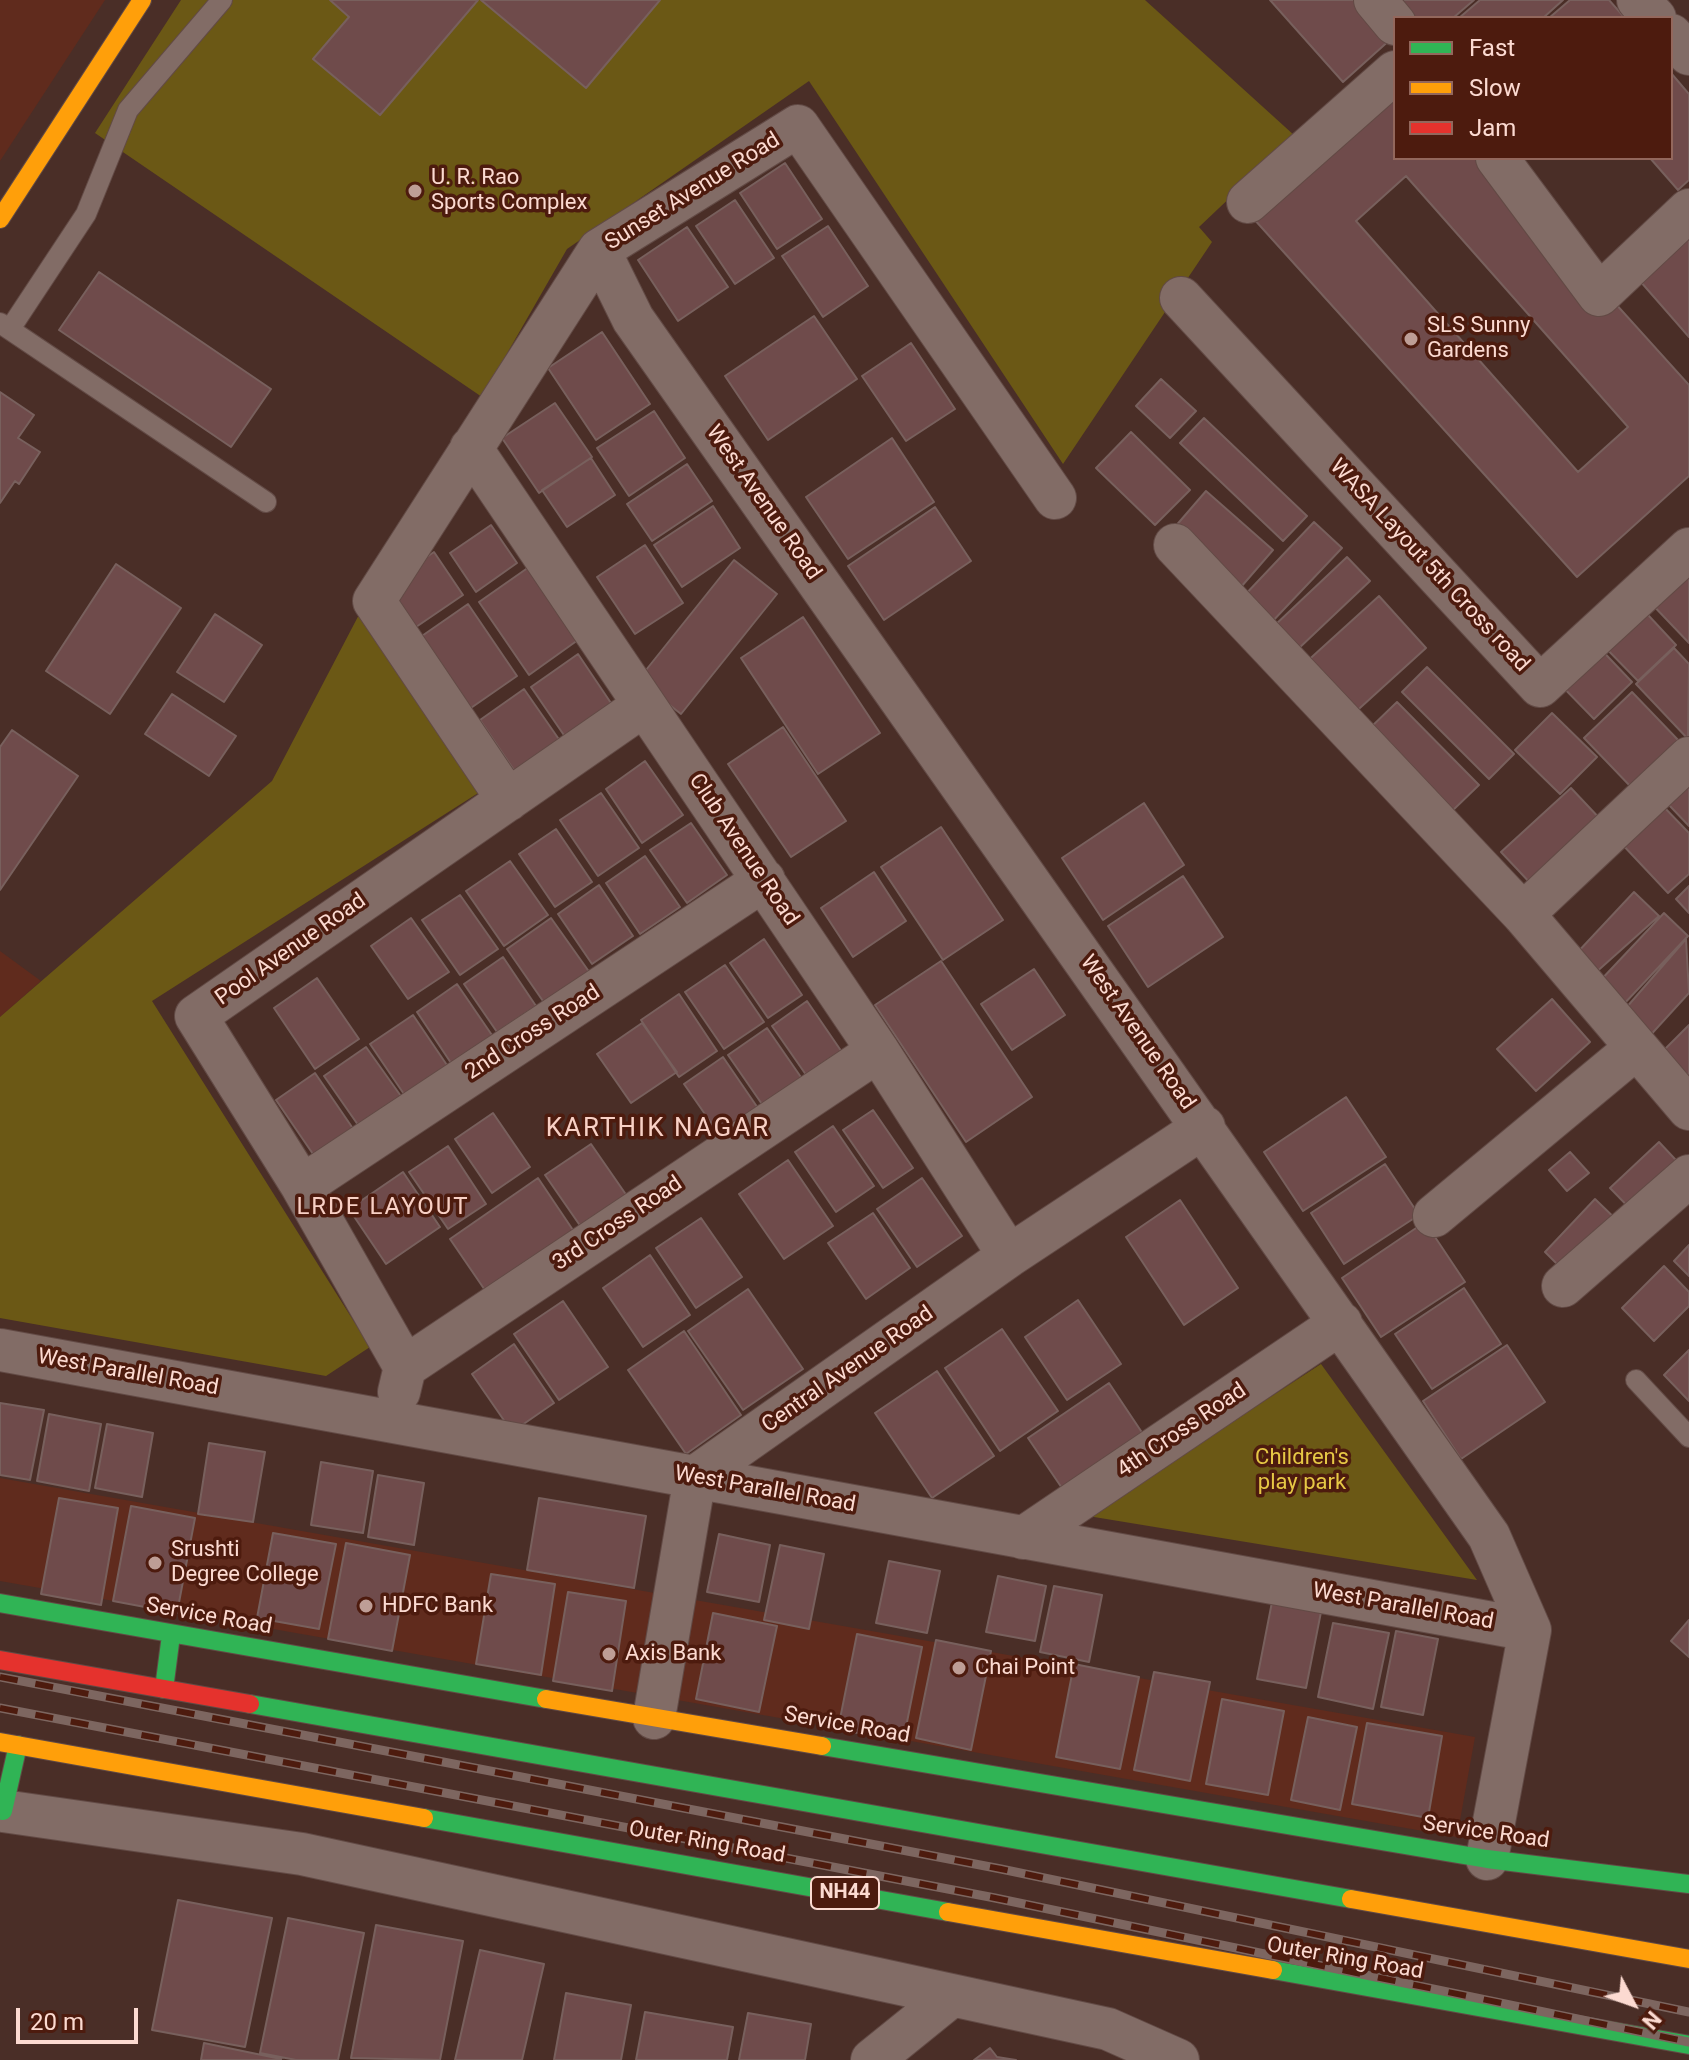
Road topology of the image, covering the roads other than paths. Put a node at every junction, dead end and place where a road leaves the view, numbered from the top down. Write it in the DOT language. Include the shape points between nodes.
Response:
graph roads {
  1 [pos="142,0"];
  2 [pos="222,0"];
  3 [pos="1375,0"];
  4 [pos="1638,0"];
  5 [pos="1653,16"];
  6 [pos="1393,22"];
  7 [pos="1673,37"];
  8 [pos="1689,54"];
  9 [pos="1393,74"];
  10 [pos="1498,160"];
  11 [pos="1248,202"];
  12 [pos="1689,210"];
  13 [pos="0,219"];
  14 [pos="599,250"];
  15 [pos="1181,298"];
  16 [pos="5,326"];
  17 [pos="471,448"];
  18 [pos="1055,498"];
  19 [pos="266,502"];
  20 [pos="1175,545"];
  21 [pos="1689,549"];
  22 [pos="643,706"];
  23 [pos="1689,758"];
  24 [pos="508,800"];
  25 [pos="764,880"];
  26 [pos="1523,914"];
  27 [pos="1635,1049"];
  28 [pos="878,1051"];
  29 [pos="1689,1109"];
  30 [pos="1204,1127"];
  31 [pos="1689,1176"];
  32 [pos="302,1186"];
  33 [pos="1434,1216"];
  34 [pos="1009,1256"];
  35 [pos="1563,1286"];
  36 [pos="1341,1323"];
  37 [pos="0,1350"];
  38 [pos="405,1367"];
  39 [pos="1636,1380"];
  40 [pos="391,1421"];
  41 [pos="1689,1437"];
  42 [pos="695,1477"];
  43 [pos="1023,1538"];
  44 [pos="0,1603"];
  45 [pos="1530,1630"];
  46 [pos="171,1635"];
  47 [pos="0,1660"];
  48 [pos="164,1689"];
  49 [pos="654,1718"];
  50 [pos="9,1744"];
  51 [pos="2,1811"];
  52 [pos="1487,1859"];
  53 [pos="1689,1884"];
  54 [pos="1689,1959"];
  55 [pos="950,1997"];
  56 [pos="1689,2045"];
  57 [pos="872,2060"];
  58 [pos="1178,2060"];
  1 -- 13 [label="main road"];
  2 -- 16 [label="lane" via="128,110 86,214"];
  3 -- 6 [label="street"];
  4 -- 5 [label="street"];
  7 -- 8 [label="street"];
  9 -- 11 [label="street"];
  10 -- 12 [label="street" via="1599,295"];
  14 -- 17 [label="street, Sunset Avenue Road"];
  14 -- 18 [label="street, Sunset Avenue Road" via="798,126"];
  14 -- 30 [label="street, West Avenue Road" via="633,319"];
  15 -- 21 [label="street, WASA Layout 5th Cross road" via="1540,686"];
  16 -- 19 [label="lane"];
  17 -- 22 [label="street, Club Avenue Road"];
  17 -- 24 [label="street, Sunset Avenue Road" via="374,601"];
  20 -- 26 [label="street"];
  22 -- 24 [label="street, Pool Avenue Road"];
  22 -- 25 [label="street, Club Avenue Road"];
  23 -- 26 [label="street"];
  24 -- 32 [label="street, Pool Avenue Road" via="196,1016"];
  25 -- 28 [label="street, Club Avenue Road"];
  25 -- 32 [label="street, 2nd Cross Road"];
  26 -- 27 [label="street"];
  27 -- 29 [label="street"];
  27 -- 33 [label="street"];
  28 -- 34 [label="street, Club Avenue Road"];
  28 -- 38 [label="street, 3rd Cross Road"];
  30 -- 34 [label="street, Central Avenue Road"];
  30 -- 36 [label="street, West Avenue Road"];
  31 -- 35 [label="street"];
  32 -- 38 [label="street, Pool Avenue Road"];
  34 -- 42 [label="street, Central Avenue Road"];
  36 -- 43 [label="street, 4th Cross Road"];
  36 -- 45 [label="street, West Avenue Road" via="1489,1536"];
  37 -- 40 [label="street, West Parallel Road"];
  38 -- 40 [label="street"];
  39 -- 41 [label="lane"];
  40 -- 42 [label="street, West Parallel Road"];
  42 -- 43 [label="street, West Parallel Road"];
  42 -- 49 [label="street"];
  43 -- 45 [label="street, West Parallel Road"];
  44 -- 46 [label="main road, Service Road"];
  45 -- 52 [label="street"];
  46 -- 48 [label="main road"];
  46 -- 49 [label="main road, Service Road"];
  47 -- 48 [label="main road"];
  48 -- 54 [label="main road"];
  49 -- 52 [label="main road, Service Road"];
  50 -- 51 [label="main road"];
  50 -- 56 [label="main road, Outer Ring Road / NH44"];
  51 -- 55 [label="street" via="302,1854"];
  52 -- 53 [label="main road, Service Road"];
  55 -- 57 [label="street"];
  55 -- 58 [label="street" via="1108,2029"];
}
